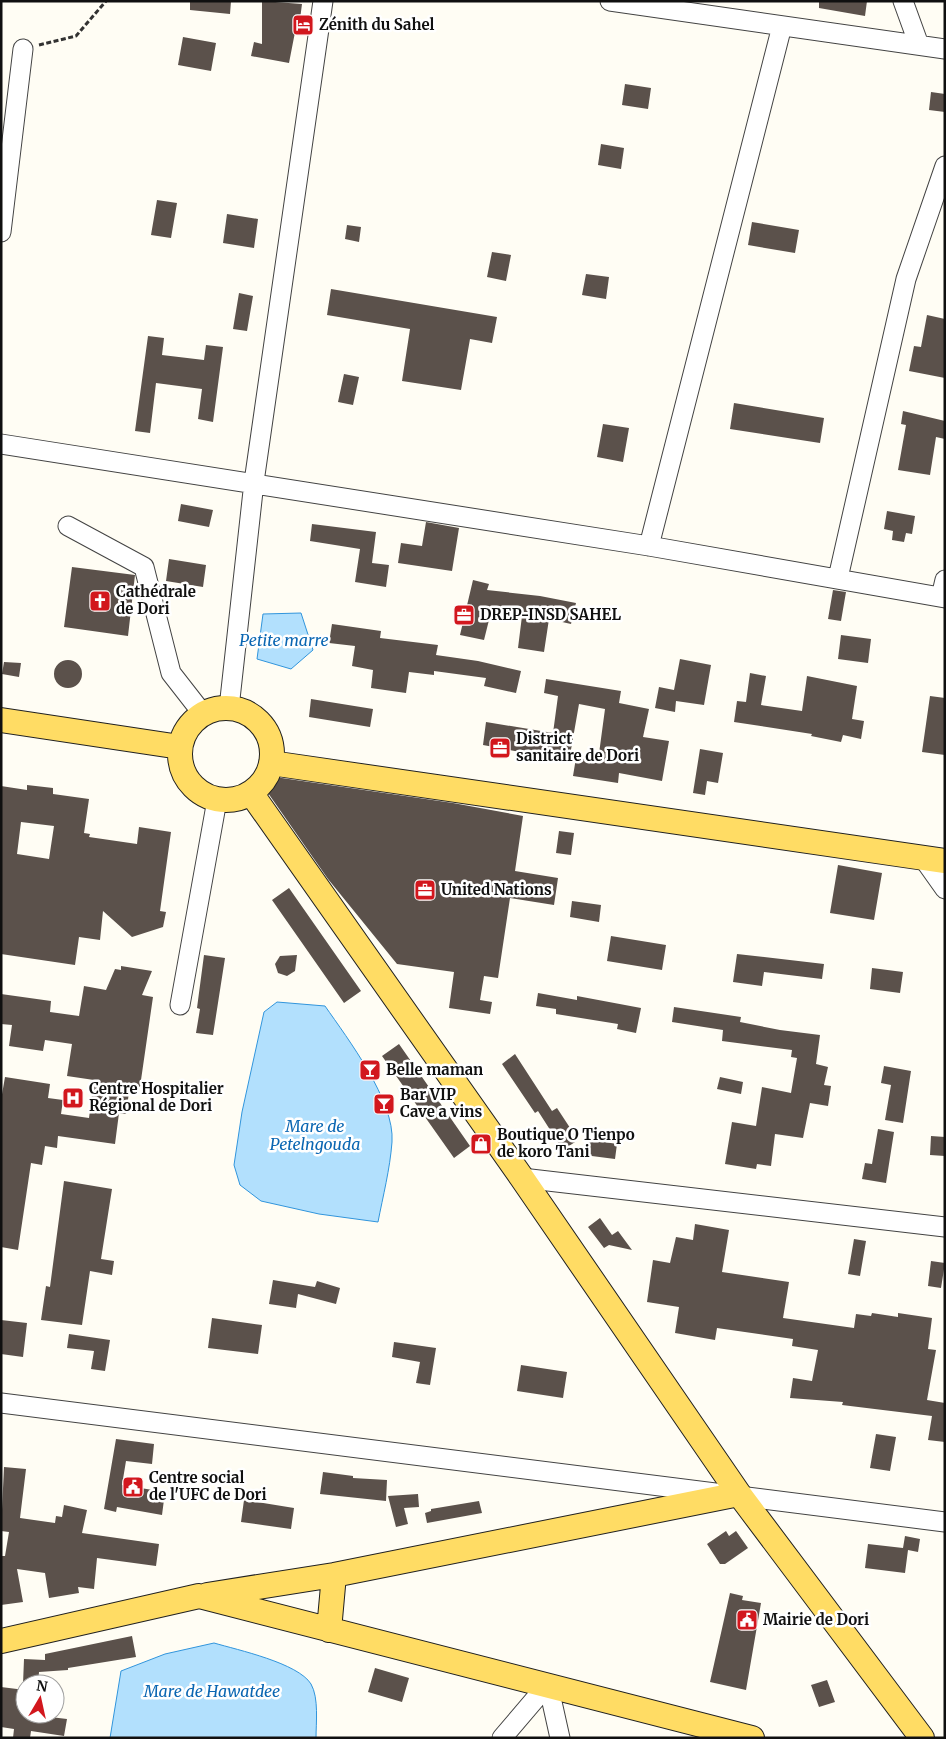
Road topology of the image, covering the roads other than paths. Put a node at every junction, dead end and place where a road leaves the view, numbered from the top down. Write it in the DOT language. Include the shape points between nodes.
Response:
graph roads {
  1 [pos="323,1"];
  2 [pos="610,1"];
  3 [pos="903,1"];
  4 [pos="640,4"];
  5 [pos="782,26"];
  6 [pos="919,45"];
  7 [pos="23,49"];
  8 [pos="945,49"];
  9 [pos="945,166"];
  10 [pos="1,232"];
  11 [pos="1,444"];
  12 [pos="254,482"];
  13 [pos="68,526"];
  14 [pos="649,546"];
  15 [pos="838,578"];
  16 [pos="943,592"];
  17 [pos="229,708"];
  18 [pos="203,714"];
  19 [pos="1,720"];
  20 [pos="180,747"];
  21 [pos="271,764"];
  22 [pos="252,793"];
  23 [pos="217,800"];
  24 [pos="934,860"];
  25 [pos="945,889"];
  26 [pos="180,1005"];
  27 [pos="522,1178"];
  28 [pos="945,1227"];
  29 [pos="1,1403"];
  30 [pos="739,1494"];
  31 [pos="945,1522"];
  32 [pos="334,1575"];
  33 [pos="199,1596"];
  34 [pos="330,1630"];
  35 [pos="1,1641"];
  36 [pos="548,1684"];
  37 [pos="714,1733"];
  38 [pos="502,1738"];
  39 [pos="560,1738"];
  40 [pos="752,1738"];
  41 [pos="922,1738"];
  1 -- 12 [label="street"];
  2 -- 4 [label="street"];
  3 -- 6 [label="street"];
  4 -- 5 [label="street"];
  5 -- 6 [label="street"];
  5 -- 14 [label="street"];
  6 -- 8 [label="street"];
  7 -- 10 [label="street"];
  9 -- 15 [label="street" via="906,279"];
  11 -- 12 [label="street"];
  12 -- 14 [label="street"];
  12 -- 17 [label="street"];
  13 -- 18 [label="street" via="144,567 171,673"];
  14 -- 15 [label="street"];
  15 -- 16 [label="street"];
  17 -- 18 [label="main road"];
  17 -- 21 [label="main road" via="244,712 267,733 272,748"];
  18 -- 20 [label="main road" via="184,734"];
  19 -- 20 [label="main road"];
  20 -- 23 [label="main road" via="180,765 188,781 200,793"];
  21 -- 22 [label="main road" via="264,780"];
  21 -- 24 [label="main road"];
  22 -- 23 [label="main road" via="235,800"];
  22 -- 27 [label="main road"];
  23 -- 26 [label="street"];
  24 -- 25 [label="street"];
  27 -- 28 [label="street"];
  27 -- 30 [label="main road"];
  29 -- 30 [label="street"];
  30 -- 31 [label="street"];
  30 -- 32 [label="main road"];
  30 -- 41 [label="main road"];
  32 -- 33 [label="main road"];
  32 -- 34 [label="main road"];
  33 -- 34 [label="main road"];
  33 -- 35 [label="main road"];
  34 -- 36 [label="main road"];
  36 -- 37 [label="main road"];
  36 -- 38 [label="street"];
  36 -- 39 [label="street"];
  37 -- 40 [label="main road"];
}
